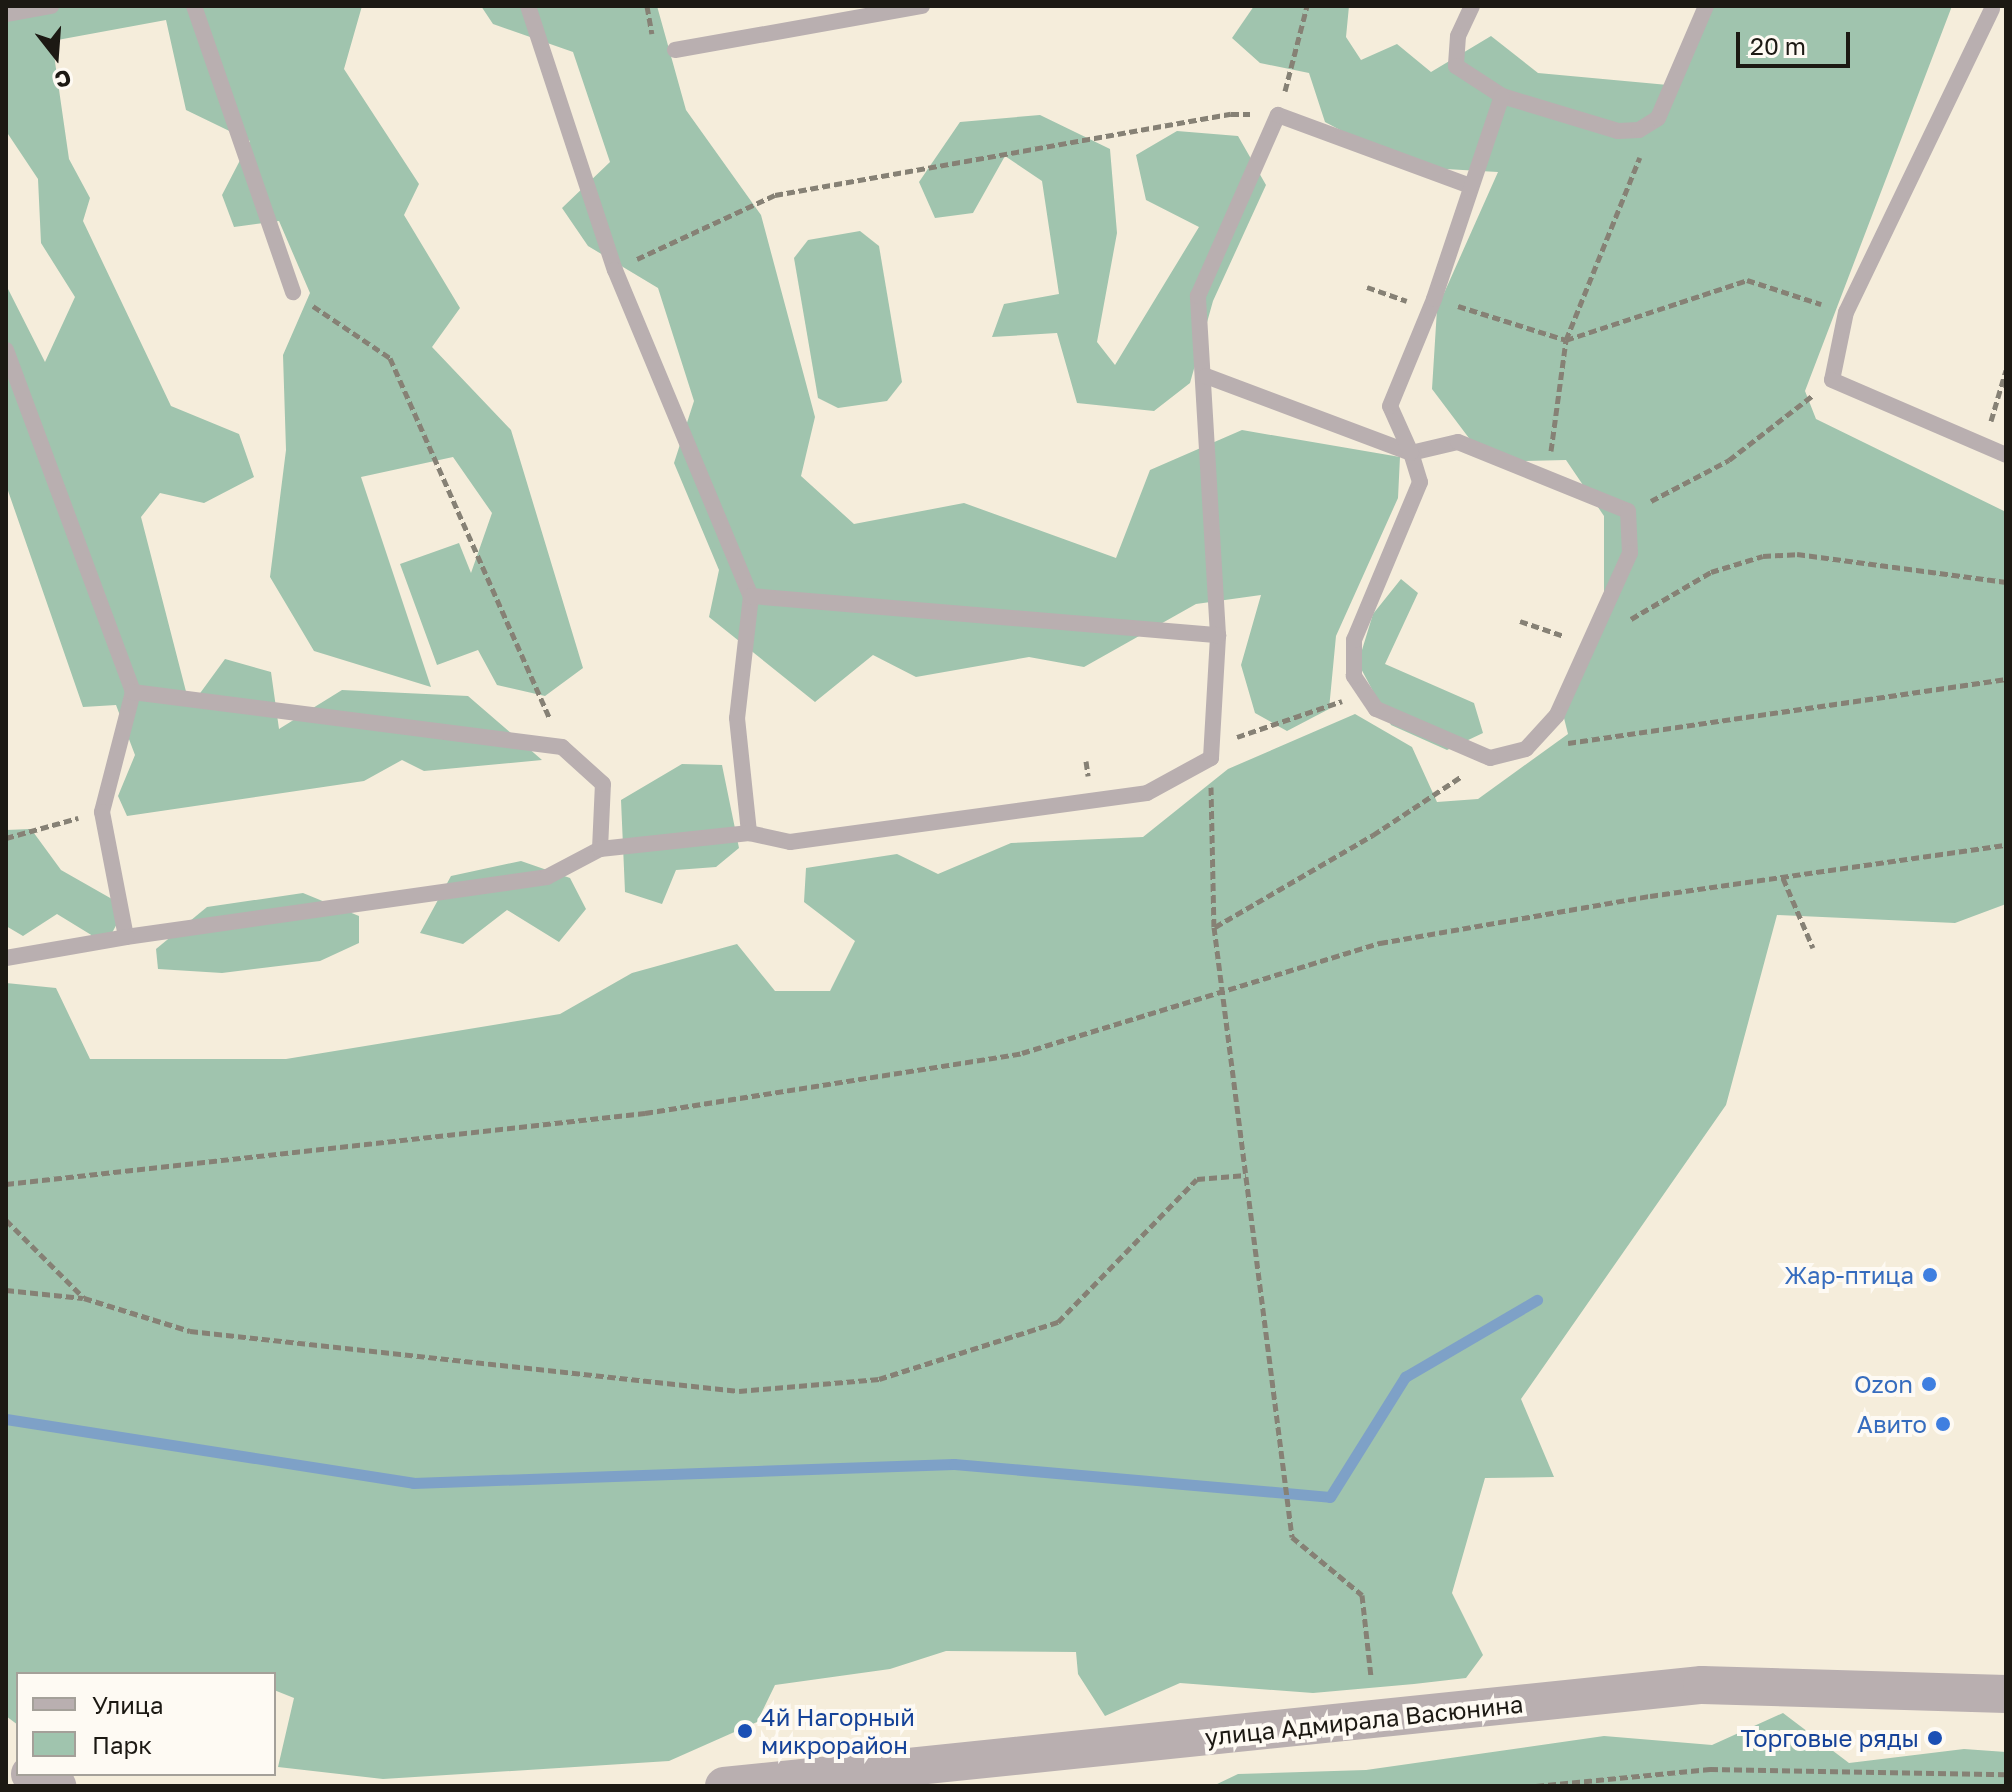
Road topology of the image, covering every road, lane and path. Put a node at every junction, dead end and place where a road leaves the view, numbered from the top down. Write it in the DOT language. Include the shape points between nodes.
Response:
graph roads {
  1 [pos="51,6"];
  2 [pos="194,6"];
  3 [pos="528,6"];
  4 [pos="922,6"];
  5 [pos="1307,6"];
  6 [pos="1472,6"];
  7 [pos="1706,6"];
  8 [pos="1996,7"];
  9 [pos="6,14"];
  10 [pos="675,50"];
  11 [pos="1502,96"];
  12 [pos="1278,115"];
  13 [pos="1658,118"];
  14 [pos="1470,186"];
  15 [pos="615,270"];
  16 [pos="1367,287"];
  17 [pos="293,292"];
  18 [pos="1432,304"];
  19 [pos="1846,312"];
  20 [pos="1566,340"];
  21 [pos="6,350"];
  22 [pos="2006,370"];
  23 [pos="1206,376"];
  24 [pos="1832,380"];
  25 [pos="1985,445"];
  26 [pos="1411,453"];
  27 [pos="2006,455"];
  28 [pos="1548,476"];
  29 [pos="1628,511"];
  30 [pos="2006,582"];
  31 [pos="751,596"];
  32 [pos="1520,621"];
  33 [pos="1218,635"];
  34 [pos="1572,639"];
  35 [pos="1589,644"];
  36 [pos="2006,679"];
  37 [pos="133,692"];
  38 [pos="1365,693"];
  39 [pos="562,747"];
  40 [pos="1526,749"];
  41 [pos="1211,752"];
  42 [pos="1490,758"];
  43 [pos="102,812"];
  44 [pos="749,833"];
  45 [pos="6,838"];
  46 [pos="2006,845"];
  47 [pos="600,849"];
  48 [pos="1783,878"];
  49 [pos="1214,927"];
  50 [pos="126,937"];
  51 [pos="1813,948"];
  52 [pos="6,958"];
  53 [pos="1222,993"];
  54 [pos="1246,1175"];
  55 [pos="6,1184"];
  56 [pos="6,1220"];
  57 [pos="6,1290"];
  58 [pos="84,1298"];
  59 [pos="1371,1676"];
  60 [pos="2006,1694"];
  61 [pos="2006,1774"];
  62 [pos="34,1776"];
  63 [pos="57,1786"];
  64 [pos="724,1786"];
  65 [pos="1536,1786"];
  1 -- 9 [label="lane"];
  2 -- 17 [label="lane"];
  3 -- 15 [label="lane"];
  4 -- 10 [label="lane"];
  5 -- 12 [label="path"];
  6 -- 11 [label="lane" via="1458,36 1456,66"];
  7 -- 13 [label="lane"];
  8 -- 19 [label="lane"];
  11 -- 13 [label="lane" via="1618,131 1639,130"];
  11 -- 14 [label="lane"];
  12 -- 14 [label="lane"];
  12 -- 15 [label="path" via="1231,114 775,195"];
  12 -- 23 [label="lane" via="1198,296"];
  13 -- 20 [label="path"];
  14 -- 18 [label="lane"];
  15 -- 31 [label="lane"];
  16 -- 18 [label="path"];
  17 -- 39 [label="path" via="390,358"];
  18 -- 20 [label="path"];
  18 -- 26 [label="lane" via="1390,406"];
  19 -- 20 [label="path" via="1747,280"];
  19 -- 24 [label="lane"];
  20 -- 28 [label="path"];
  21 -- 37 [label="lane"];
  22 -- 25 [label="path"];
  23 -- 26 [label="lane"];
  23 -- 33 [label="lane"];
  24 -- 25 [label="lane"];
  24 -- 29 [label="path" via="1729,460"];
  25 -- 27 [label="lane"];
  26 -- 28 [label="lane" via="1458,442"];
  26 -- 38 [label="lane" via="1420,482 1354,640 1354,676"];
  28 -- 29 [label="lane"];
  29 -- 35 [label="lane" via="1630,553"];
  30 -- 35 [label="path" via="1797,554 1763,556 1711,572"];
  31 -- 33 [label="lane"];
  31 -- 44 [label="lane" via="737,718"];
  32 -- 34 [label="path"];
  33 -- 41 [label="lane"];
  35 -- 40 [label="lane" via="1557,715"];
  36 -- 40 [label="path"];
  37 -- 39 [label="lane"];
  37 -- 43 [label="lane"];
  38 -- 41 [label="path"];
  38 -- 42 [label="lane" via="1376,709"];
  39 -- 47 [label="lane" via="603,784"];
  40 -- 42 [label="lane"];
  41 -- 44 [label="lane" via="1147,793 790,842"];
  41 -- 49 [label="path"];
  42 -- 49 [label="path" via="1373,835"];
  43 -- 45 [label="path"];
  43 -- 50 [label="lane"];
  44 -- 47 [label="lane"];
  46 -- 48 [label="path"];
  47 -- 50 [label="lane" via="547,877"];
  48 -- 51 [label="path"];
  48 -- 53 [label="path" via="1380,943"];
  49 -- 53 [label="path"];
  50 -- 52 [label="lane"];
  53 -- 54 [label="path"];
  53 -- 55 [label="path" via="1022,1053 645,1113"];
  54 -- 58 [label="path" via="1197,1179 1058,1322 879,1379 739,1391 190,1331"];
  54 -- 59 [label="path" via="1292,1537 1362,1595"];
  56 -- 58 [label="path"];
  57 -- 58 [label="path"];
  60 -- 64 [label="street, улица Адмирала Васюнина" via="1702,1685"];
  61 -- 65 [label="path" via="1710,1769"];
  62 -- 63 [label="street"];
}
